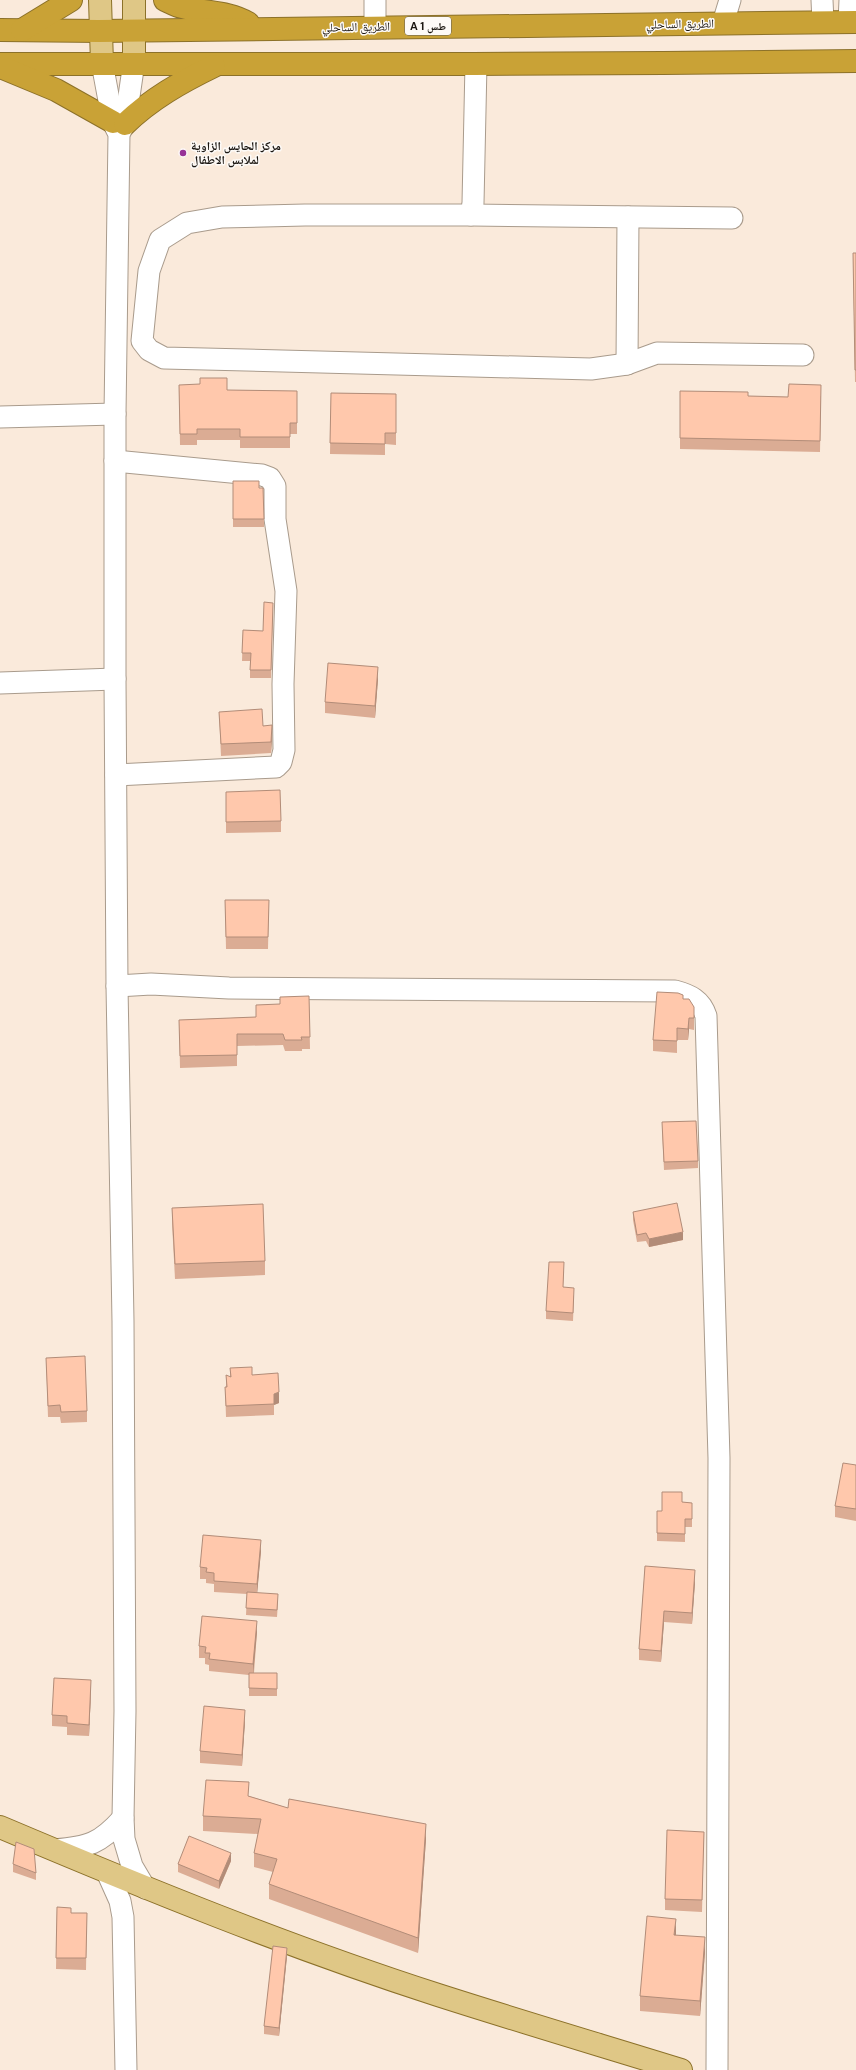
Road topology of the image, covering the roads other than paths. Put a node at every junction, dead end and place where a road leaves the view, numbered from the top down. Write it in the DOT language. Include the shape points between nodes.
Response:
graph roads {
  1 [pos="71,0"];
  2 [pos="100,0"];
  3 [pos="134,0"];
  4 [pos="165,0"];
  5 [pos="375,0"];
  6 [pos="730,0"];
  7 [pos="822,0"];
  8 [pos="850,0"];
  9 [pos="824,22"];
  10 [pos="853,22"];
  11 [pos="723,23"];
  12 [pos="375,27"];
  13 [pos="258,28"];
  14 [pos="11,30"];
  15 [pos="134,30"];
  16 [pos="100,31"];
  17 [pos="856,61"];
  18 [pos="134,62"];
  19 [pos="102,63"];
  20 [pos="216,64"];
  21 [pos="476,64"];
  22 [pos="0,65"];
  23 [pos="119,126"];
  24 [pos="471,216"];
  25 [pos="628,217"];
  26 [pos="732,218"];
  27 [pos="803,355"];
  28 [pos="627,364"];
  29 [pos="115,414"];
  30 [pos="0,417"];
  31 [pos="115,461"];
  32 [pos="115,679"];
  33 [pos="0,683"];
  34 [pos="116,775"];
  35 [pos="117,986"];
  36 [pos="122,1818"];
  37 [pos="0,1827"];
  38 [pos="55,1850"];
  39 [pos="107,1872"];
  40 [pos="145,1888"];
  41 [pos="126,2070"];
  42 [pos="681,2070"];
  43 [pos="717,2070"];
  1 -- 14 [label="highway"];
  2 -- 16 [label="main road"];
  3 -- 15 [label="main road"];
  4 -- 13 [label="highway" via="180,7 241,19"];
  5 -- 12 [label="street"];
  6 -- 11 [label="street"];
  7 -- 9 [label="street"];
  8 -- 10 [label="street"];
  9 -- 10 [label="highway, الطريق الساحلي / A 1 طس"];
  9 -- 11 [label="highway, الطريق الساحلي / A 1 طس"];
  11 -- 12 [label="highway, الطريق الساحلي / A 1 طس"];
  12 -- 13 [label="highway, الطريق الساحلي / A 1 طس"];
  13 -- 15 [label="highway, الطريق الساحلي / A 1 طس"];
  14 -- 16 [label="highway, الطريق الساحلي / A 1 طس"];
  15 -- 16 [label="highway, الطريق الساحلي / A 1 طس"];
  15 -- 18 [label="main road"];
  16 -- 19 [label="main road"];
  17 -- 21 [label="highway"];
  18 -- 19 [label="highway"];
  18 -- 20 [label="highway"];
  18 -- 23 [label="street"];
  19 -- 22 [label="highway"];
  19 -- 23 [label="street"];
  20 -- 21 [label="highway"];
  20 -- 23 [label="highway" via="166,91"];
  21 -- 24 [label="street"];
  22 -- 23 [label="highway" via="62,93"];
  23 -- 29 [label="street"];
  24 -- 25 [label="street"];
  24 -- 28 [label="street" via="222,217 187,223 160,240 149,271 142,340 149,350 164,358 591,369"];
  25 -- 26 [label="street"];
  25 -- 28 [label="street"];
  27 -- 28 [label="street" via="658,353"];
  29 -- 30 [label="street"];
  29 -- 31 [label="street"];
  31 -- 32 [label="street"];
  31 -- 34 [label="street" via="262,475 270,478 275,486 275,519 286,591 284,750 281,762 276,767"];
  32 -- 33 [label="street"];
  32 -- 34 [label="street"];
  34 -- 35 [label="street"];
  35 -- 36 [label="street" via="123,1329 125,1710"];
  35 -- 43 [label="street" via="151,984 229,988 675,991 687,994 704,1008 719,1458"];
  36 -- 38 [label="street" via="110,1833 101,1839 76,1848"];
  36 -- 40 [label="street" via="124,1839 132,1866"];
  37 -- 38 [label="main road"];
  38 -- 39 [label="main road"];
  39 -- 40 [label="main road"];
  39 -- 41 [label="street" via="120,1901 123,1918"];
  40 -- 42 [label="main road" via="355,1967"];
}
